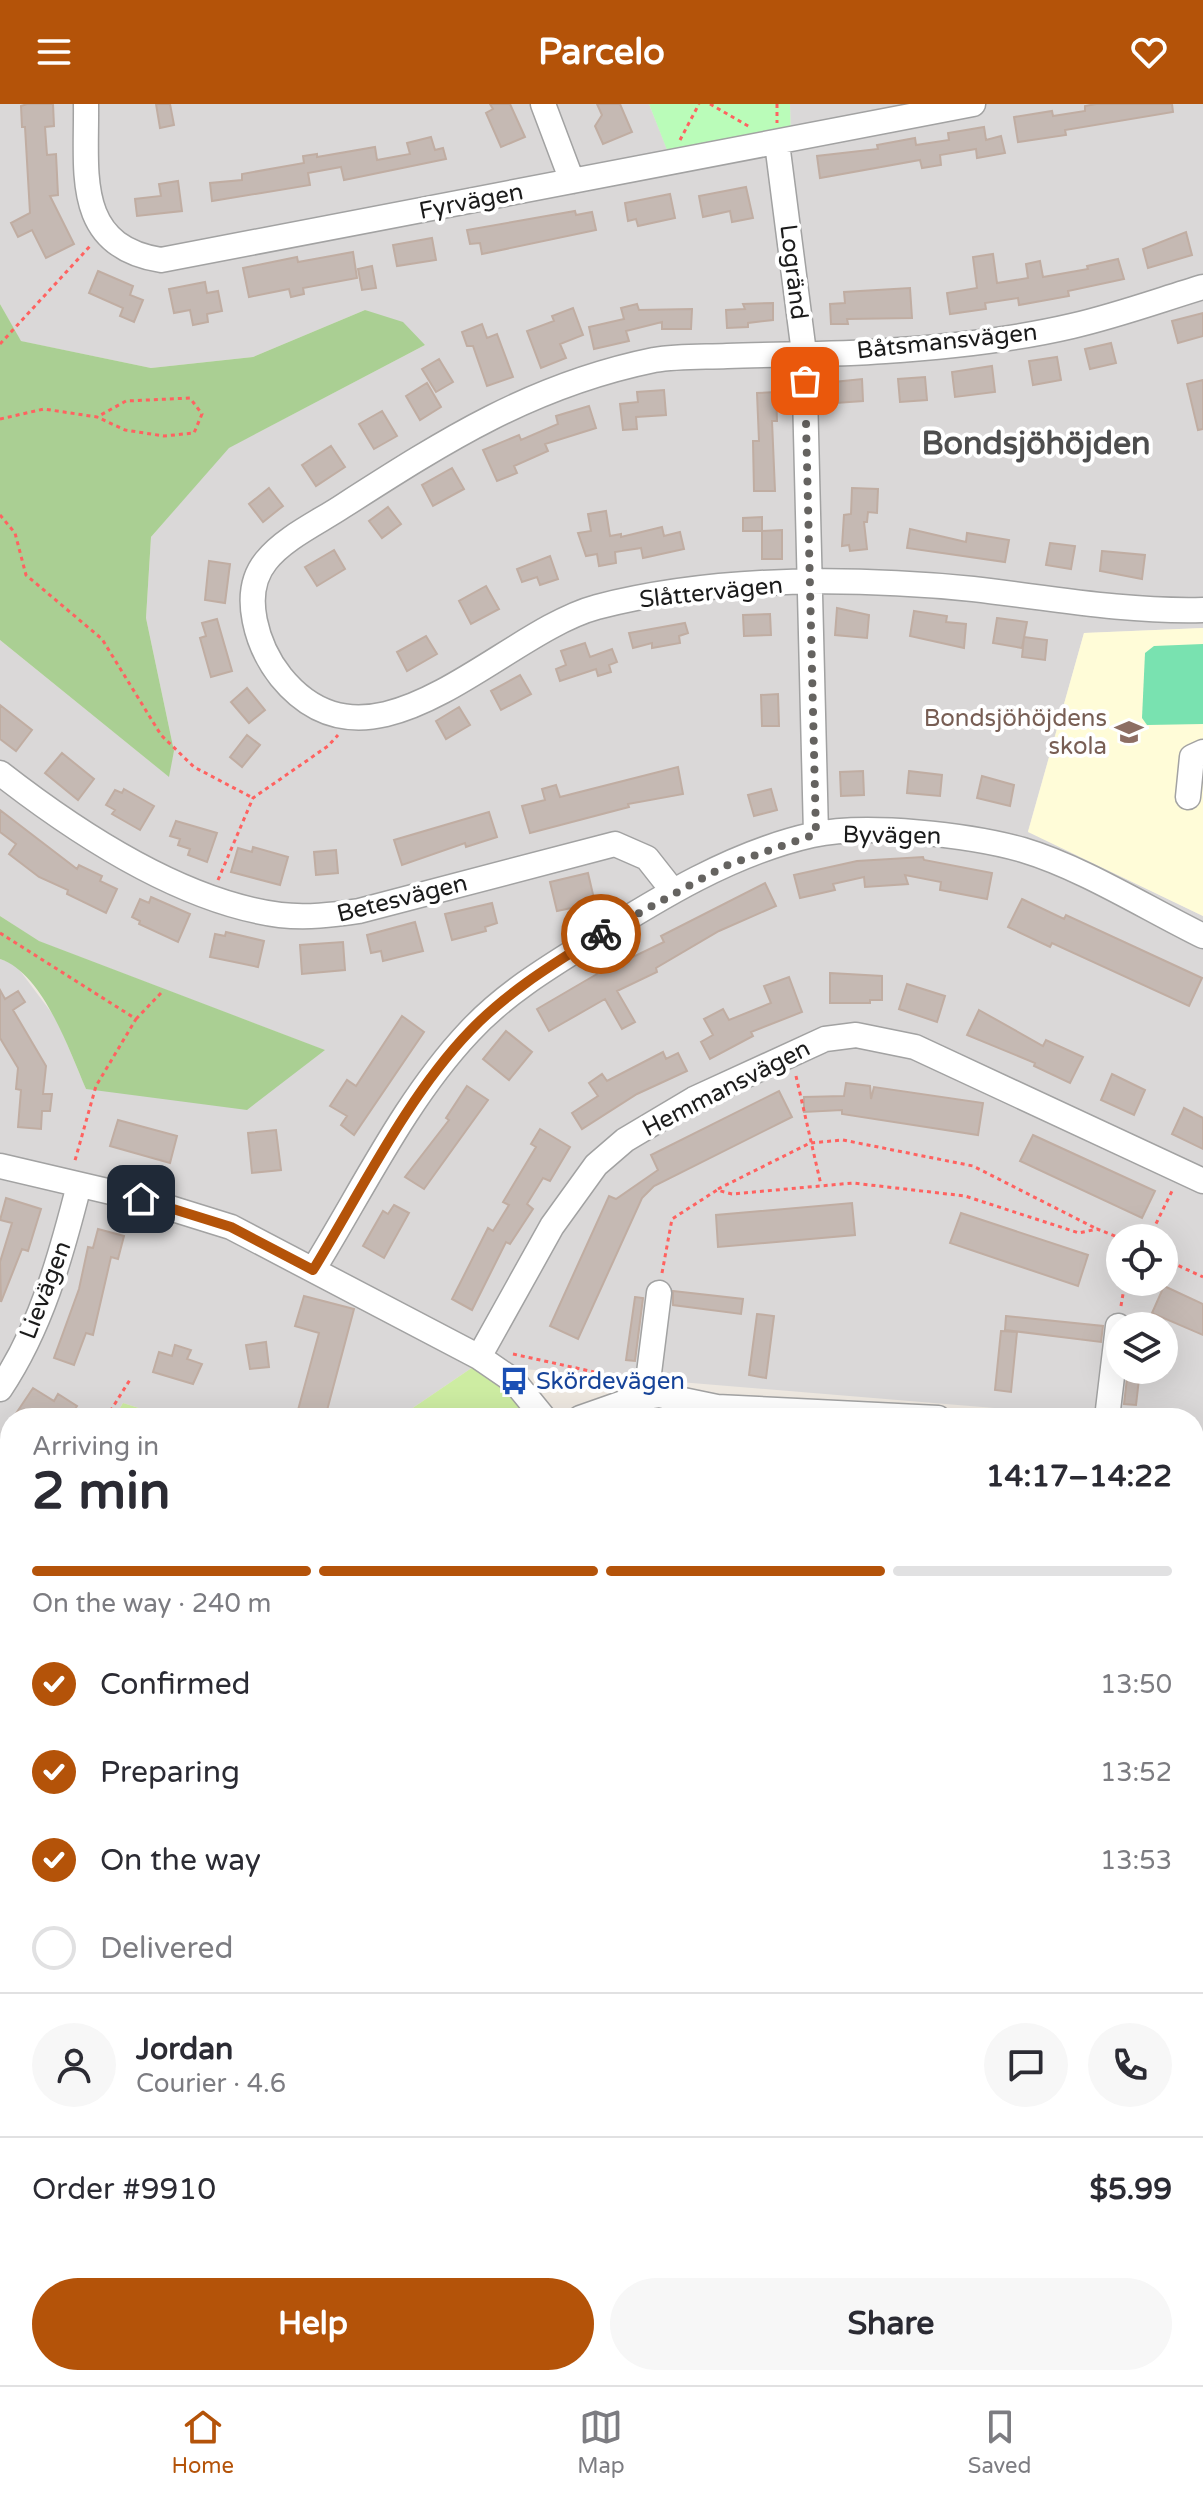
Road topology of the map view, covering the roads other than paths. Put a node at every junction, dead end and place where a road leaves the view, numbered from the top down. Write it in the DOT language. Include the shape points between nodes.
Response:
graph roads {
  1 [pos="86,104"];
  2 [pos="543,104"];
  3 [pos="973,104"];
  4 [pos="889,112"];
  5 [pos="777,143"];
  6 [pos="572,181"];
  7 [pos="1203,287"];
  8 [pos="804,353"];
  9 [pos="338,509"];
  10 [pos="811,583"];
  11 [pos="1203,610"];
  12 [pos="1203,752"];
  13 [pos="0,773"];
  14 [pos="1188,797"];
  15 [pos="816,834"];
  16 [pos="673,891"];
  17 [pos="1203,936"];
  18 [pos="0,1166"];
  19 [pos="1203,1181"];
  20 [pos="74,1184"];
  21 [pos="313,1270"];
  22 [pos="659,1293"];
  23 [pos="479,1357"];
  24 [pos="1111,1384"];
  25 [pos="0,1389"];
  26 [pos="646,1397"];
  27 [pos="536,1408"];
  28 [pos="611,1408"];
  29 [pos="730,1408"];
  30 [pos="1108,1408"];
  1 -- 6 [label="street, Fyrvägen" via="88,201 104,232 142,257 176,258"];
  2 -- 6 [label="street"];
  3 -- 4 [label="street, Fyrvägen"];
  4 -- 5 [label="street, Fyrvägen"];
  5 -- 6 [label="street, Fyrvägen"];
  5 -- 8 [label="street, Logränd"];
  7 -- 8 [label="street, Båtsmansvägen" via="1070,327 996,340"];
  8 -- 9 [label="street, Båtsmansvägen" via="658,359 555,386 474,423"];
  8 -- 10 [label="street, Logränd"];
  9 -- 10 [label="street, Slåttervägen" via="265,561 253,601 264,654 282,678 299,697 351,720 382,718 417,703 554,624 597,607 694,588"];
  10 -- 11 [label="street, Slåttervägen" via="908,584 1104,606"];
  10 -- 15 [label="street, Logränd"];
  12 -- 14 [label="street" via="1192,757"];
  13 -- 16 [label="street, Betesvägen" via="119,855 241,907 279,915 320,917 359,911 615,844 647,858"];
  15 -- 16 [label="street, Byvägen" via="748,856"];
  15 -- 17 [label="street, Byvägen" via="909,833 1015,848"];
  16 -- 21 [label="street, Byvägen" via="535,976 469,1031 415,1103"];
  18 -- 20 [label="street"];
  19 -- 23 [label="street, Hemmansvägen" via="915,1047 856,1035 825,1039 694,1099 625,1140 596,1165 552,1226"];
  20 -- 21 [label="street" via="231,1227"];
  20 -- 25 [label="street, Lievägen" via="62,1254 39,1315"];
  21 -- 23 [label="street"];
  22 -- 26 [label="street"];
  23 -- 27 [label="street" via="514,1381"];
  24 -- 30 [label="street"];
  26 -- 28 [label="street"];
  26 -- 29 [label="street"];
}
